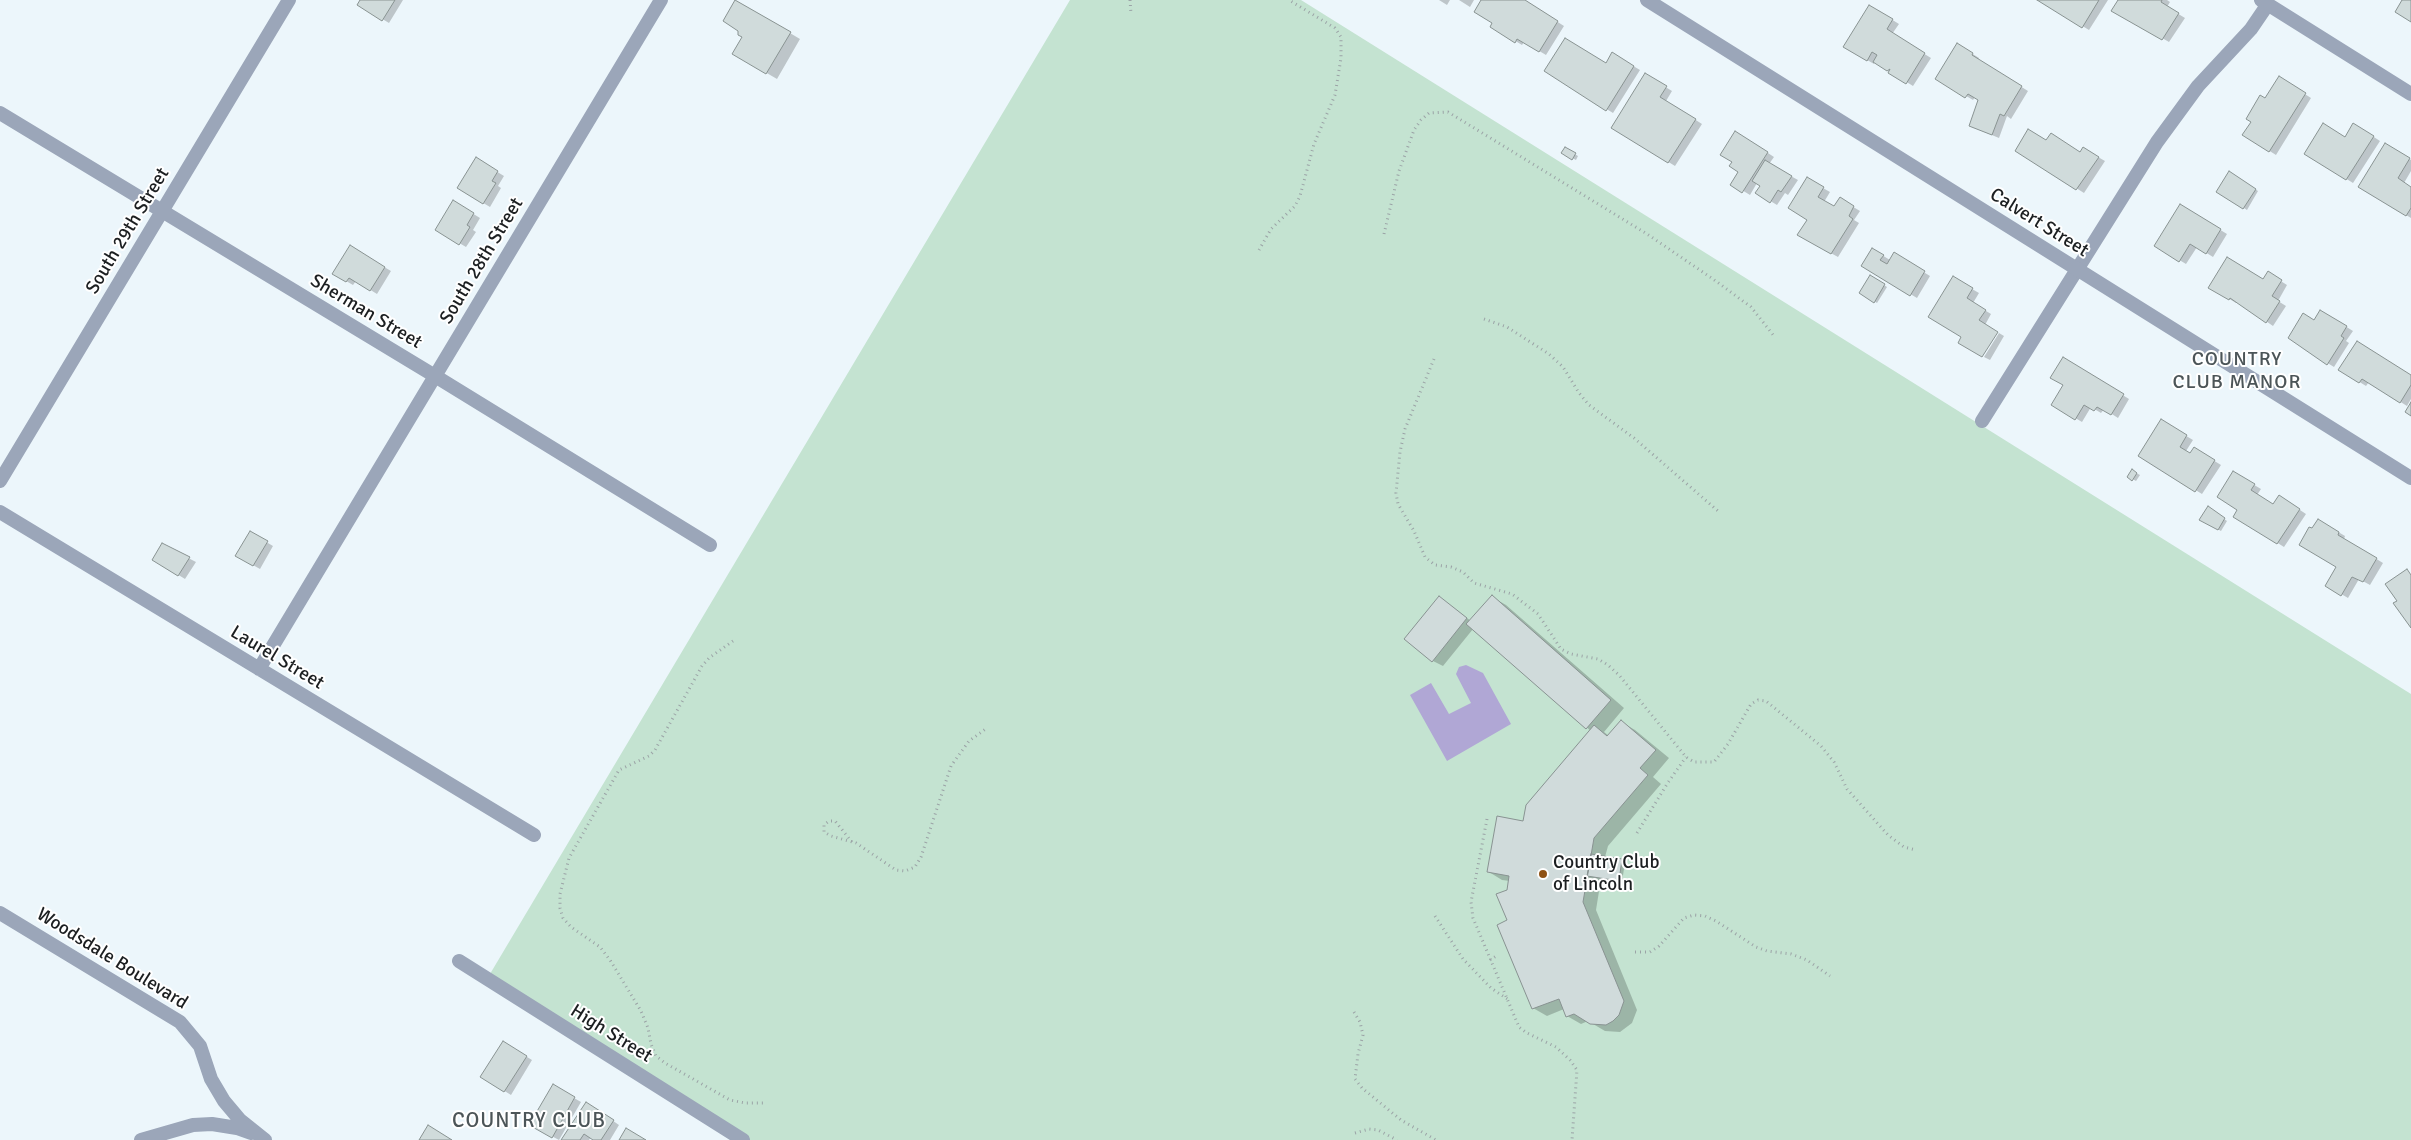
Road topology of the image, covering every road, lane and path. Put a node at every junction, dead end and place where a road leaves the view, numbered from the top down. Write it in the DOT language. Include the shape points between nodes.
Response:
graph roads {
  1 [pos="289,0"];
  2 [pos="661,0"];
  3 [pos="1130,0"];
  4 [pos="1289,0"];
  5 [pos="1647,0"];
  6 [pos="2265,2"];
  7 [pos="1131,14"];
  8 [pos="2411,94"];
  9 [pos="0,113"];
  10 [pos="162,211"];
  11 [pos="1384,234"];
  12 [pos="1259,250"];
  13 [pos="2078,270"];
  14 [pos="1484,320"];
  15 [pos="1774,336"];
  16 [pos="1434,359"];
  17 [pos="435,376"];
  18 [pos="1982,421"];
  19 [pos="2411,478"];
  20 [pos="0,481"];
  21 [pos="1718,511"];
  22 [pos="0,512"];
  23 [pos="710,545"];
  24 [pos="732,641"];
  25 [pos="259,669"];
  26 [pos="987,728"];
  27 [pos="1686,757"];
  28 [pos="1487,819"];
  29 [pos="1637,833"];
  30 [pos="534,835"];
  31 [pos="852,842"];
  32 [pos="1916,850"];
  33 [pos="0,913"];
  34 [pos="1435,916"];
  35 [pos="1635,952"];
  36 [pos="1498,955"];
  37 [pos="1490,960"];
  38 [pos="459,961"];
  39 [pos="1830,976"];
  40 [pos="1509,1000"];
  41 [pos="1354,1012"];
  42 [pos="765,1103"];
  43 [pos="1355,1133"];
  44 [pos="262,1138"];
  45 [pos="141,1140"];
  46 [pos="742,1140"];
  47 [pos="1397,1140"];
  48 [pos="1436,1140"];
  49 [pos="1572,1140"];
  1 -- 10 [label="street, South 29th Street"];
  2 -- 17 [label="street, South 28th Street"];
  3 -- 7 [label="path"];
  4 -- 12 [label="path" via="1335,28 1341,37 1341,58 1335,95 1314,144 1300,196 1271,229"];
  5 -- 13 [label="street, Calvert Street"];
  6 -- 8 [label="street"];
  6 -- 13 [label="street" via="2251,29 2180,110"];
  9 -- 10 [label="street, Sherman Street"];
  10 -- 17 [label="street, Sherman Street"];
  10 -- 20 [label="street, South 29th Street"];
  11 -- 15 [label="path" via="1396,180 1414,130 1429,113 1448,112 1647,234 1751,307"];
  13 -- 18 [label="street"];
  13 -- 19 [label="street, Calvert Street"];
  14 -- 21 [label="path" via="1507,327 1549,354 1563,367 1589,405 1634,438"];
  16 -- 27 [label="path" via="1405,429 1396,493 1398,504 1425,557 1435,564 1457,570 1474,584 1512,594 1538,614 1561,649 1608,664"];
  17 -- 23 [label="street, Sherman Street"];
  17 -- 25 [label="street, South 28th Street"];
  22 -- 25 [label="street, Laurel Street"];
  24 -- 42 [label="path" via="702,666 655,750 619,770 569,858 560,908 570,927 600,947 610,960 640,1011 656,1056 730,1100"];
  25 -- 30 [label="street, Laurel Street"];
  26 -- 31 [label="path" via="969,740 951,766 921,857 915,866 905,871 896,870"];
  27 -- 29 [label="path"];
  27 -- 32 [label="path" via="1702,764 1714,762 1750,704 1766,701 1821,746 1856,801 1896,843"];
  28 -- 37 [label="path" via="1472,902 1473,918"];
  31 -- 31 [label="path" via="834,821 824,825 824,832"];
  33 -- 44 [label="street, Woodsdale Boulevard" via="180,1022 200,1046 211,1079 224,1101"];
  34 -- 40 [label="path" via="1463,960 1491,988"];
  35 -- 39 [label="path" via="1650,952 1660,946 1684,918 1704,916 1756,947 1807,960"];
  36 -- 37 [label="path"];
  37 -- 40 [label="path"];
  38 -- 46 [label="street, High Street"];
  40 -- 49 [label="path" via="1519,1027 1556,1047 1577,1070"];
  41 -- 48 [label="path" via="1363,1035 1355,1079 1401,1120"];
  43 -- 47 [label="path" via="1378,1130"];
  44 -- 45 [label="street" via="238,1128 212,1124 174,1129"];
}
